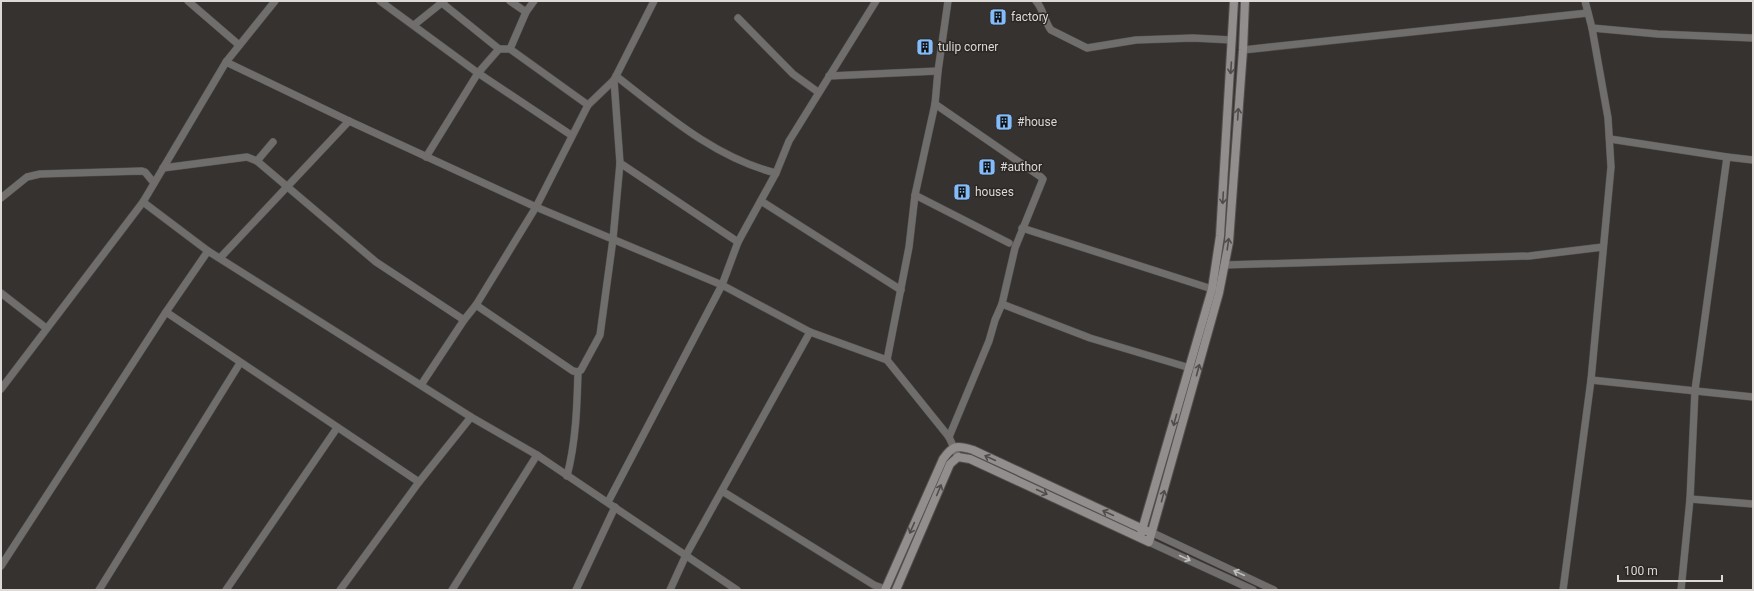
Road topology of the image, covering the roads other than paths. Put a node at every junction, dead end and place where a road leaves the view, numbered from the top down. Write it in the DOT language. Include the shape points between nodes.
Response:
graph roads {
  1 [pos="188,1"];
  2 [pos="275,1"];
  3 [pos="380,1"];
  4 [pos="510,1"];
  5 [pos="534,1"];
  6 [pos="654,1"];
  7 [pos="876,1"];
  8 [pos="948,1"];
  9 [pos="1036,1"];
  10 [pos="1234,1"];
  11 [pos="1245,1"];
  12 [pos="1585,1"];
  13 [pos="443,2"];
  14 [pos="526,12"];
  15 [pos="1588,13"];
  16 [pos="738,18"];
  17 [pos="414,25"];
  18 [pos="1592,28"];
  19 [pos="1753,38"];
  20 [pos="1232,40"];
  21 [pos="239,45"];
  22 [pos="499,49"];
  23 [pos="510,49"];
  24 [pos="1243,50"];
  25 [pos="226,62"];
  26 [pos="938,71"];
  27 [pos="478,73"];
  28 [pos="829,76"];
  29 [pos="615,78"];
  30 [pos="818,92"];
  31 [pos="935,104"];
  32 [pos="588,105"];
  33 [pos="349,121"];
  34 [pos="571,135"];
  35 [pos="1610,139"];
  36 [pos="273,142"];
  37 [pos="426,156"];
  38 [pos="1727,157"];
  39 [pos="1753,160"];
  40 [pos="256,161"];
  41 [pos="620,163"];
  42 [pos="163,168"];
  43 [pos="776,173"];
  44 [pos="154,183"];
  45 [pos="287,187"];
  46 [pos="915,195"];
  47 [pos="1,198"];
  48 [pos="761,201"];
  49 [pos="143,202"];
  50 [pos="536,207"];
  51 [pos="1022,228"];
  52 [pos="613,239"];
  53 [pos="738,242"];
  54 [pos="1009,243"];
  55 [pos="1603,248"];
  56 [pos="208,251"];
  57 [pos="220,258"];
  58 [pos="1224,265"];
  59 [pos="722,285"];
  60 [pos="1212,289"];
  61 [pos="901,290"];
  62 [pos="1,293"];
  63 [pos="1002,304"];
  64 [pos="476,305"];
  65 [pos="166,312"];
  66 [pos="464,320"];
  67 [pos="46,328"];
  68 [pos="810,332"];
  69 [pos="887,360"];
  70 [pos="240,363"];
  71 [pos="1190,368"];
  72 [pos="578,372"];
  73 [pos="1591,380"];
  74 [pos="421,385"];
  75 [pos="1,389"];
  76 [pos="1695,390"];
  77 [pos="1753,397"];
  78 [pos="471,417"];
  79 [pos="337,428"];
  80 [pos="949,437"];
  81 [pos="954,447"];
  82 [pos="537,455"];
  83 [pos="958,457"];
  84 [pos="567,476"];
  85 [pos="419,482"];
  86 [pos="722,491"];
  87 [pos="1690,499"];
  88 [pos="608,502"];
  89 [pos="1753,504"];
  90 [pos="615,507"];
  91 [pos="1143,529"];
  92 [pos="1153,533"];
  93 [pos="1140,537"];
  94 [pos="1149,542"];
  95 [pos="686,555"];
  96 [pos="1,566"];
  97 [pos="99,590"];
  98 [pos="226,590"];
  99 [pos="340,590"];
  100 [pos="452,590"];
  101 [pos="576,590"];
  102 [pos="670,590"];
  103 [pos="737,590"];
  104 [pos="885,590"];
  105 [pos="896,590"];
  106 [pos="1252,590"];
  107 [pos="1274,590"];
  108 [pos="1563,590"];
  109 [pos="1681,590"];
  1 -- 21 [label="street"];
  2 -- 21 [label="street"];
  3 -- 17 [label="street"];
  4 -- 14 [label="street"];
  5 -- 14 [label="street"];
  6 -- 29 [label="street"];
  7 -- 28 [label="street"];
  8 -- 26 [label="street"];
  9 -- 20 [label="street" via="1051,30 1088,48 1136,40"];
  10 -- 20 [label="street"];
  11 -- 24 [label="street"];
  12 -- 15 [label="street"];
  13 -- 17 [label="street"];
  13 -- 22 [label="street"];
  14 -- 23 [label="street"];
  15 -- 18 [label="street"];
  15 -- 24 [label="street"];
  16 -- 30 [label="street" via="793,74"];
  17 -- 27 [label="street"];
  18 -- 19 [label="street"];
  18 -- 35 [label="street"];
  20 -- 60 [label="street, one-way" via="1220,236"];
  21 -- 25 [label="street"];
  22 -- 23 [label="street"];
  22 -- 27 [label="street"];
  23 -- 32 [label="street"];
  58 -- 24 [label="street, one-way" via="1229,242"];
  25 -- 33 [label="street"];
  25 -- 42 [label="street"];
  26 -- 28 [label="street"];
  26 -- 31 [label="street"];
  27 -- 34 [label="street"];
  27 -- 37 [label="street"];
  28 -- 30 [label="street"];
  29 -- 32 [label="street"];
  29 -- 41 [label="street"];
  29 -- 43 [label="street" via="692,134 756,168"];
  30 -- 43 [label="street" via="789,141"];
  31 -- 46 [label="street"];
  31 -- 51 [label="street" via="1041,176 1042,183"];
  32 -- 34 [label="street"];
  33 -- 37 [label="street"];
  33 -- 45 [label="street"];
  34 -- 50 [label="street"];
  35 -- 38 [label="street"];
  35 -- 55 [label="street" via="1611,167"];
  36 -- 40 [label="street"];
  37 -- 50 [label="street"];
  38 -- 39 [label="street"];
  38 -- 76 [label="street"];
  40 -- 42 [label="street" via="247,157"];
  40 -- 45 [label="street"];
  41 -- 52 [label="street"];
  41 -- 53 [label="street"];
  42 -- 44 [label="street"];
  43 -- 48 [label="street"];
  44 -- 47 [label="street" via="142,171 40,174 27,176"];
  44 -- 49 [label="street"];
  45 -- 57 [label="street"];
  45 -- 66 [label="street" via="376,262"];
  46 -- 54 [label="street"];
  46 -- 61 [label="street"];
  48 -- 53 [label="street"];
  48 -- 61 [label="street"];
  49 -- 56 [label="street"];
  49 -- 67 [label="street"];
  50 -- 52 [label="street"];
  50 -- 64 [label="street"];
  51 -- 60 [label="street"];
  51 -- 63 [label="street"];
  52 -- 59 [label="street"];
  52 -- 72 [label="street" via="600,335"];
  53 -- 59 [label="street"];
  55 -- 58 [label="street" via="1529,256"];
  55 -- 73 [label="street"];
  56 -- 57 [label="street"];
  56 -- 65 [label="street"];
  57 -- 74 [label="street"];
  92 -- 58 [label="street, one-way" via="1219,293"];
  59 -- 68 [label="street"];
  59 -- 88 [label="street"];
  60 -- 71 [label="street"];
  61 -- 69 [label="street"];
  62 -- 67 [label="street"];
  63 -- 71 [label="street" via="1090,338"];
  63 -- 80 [label="street"];
  64 -- 66 [label="street"];
  64 -- 72 [label="street"];
  65 -- 70 [label="street"];
  65 -- 96 [label="street"];
  66 -- 74 [label="street"];
  67 -- 75 [label="street"];
  68 -- 69 [label="street"];
  68 -- 86 [label="street"];
  69 -- 80 [label="street"];
  70 -- 79 [label="street"];
  70 -- 97 [label="street"];
  71 -- 91 [label="street, one-way"];
  72 -- 84 [label="street" via="577,413"];
  73 -- 76 [label="street"];
  73 -- 108 [label="street"];
  74 -- 78 [label="street"];
  76 -- 77 [label="street"];
  76 -- 87 [label="street"];
  78 -- 82 [label="street"];
  78 -- 85 [label="street"];
  79 -- 85 [label="street"];
  79 -- 98 [label="street"];
  80 -- 81 [label="street"];
  81 -- 83 [label="street"];
  91 -- 81 [label="street, one-way" via="973,450"];
  81 -- 104 [label="street, one-way" via="943,459"];
  82 -- 84 [label="street"];
  82 -- 100 [label="street"];
  83 -- 93 [label="street, one-way" via="970,459"];
  105 -- 83 [label="street, one-way" via="950,464"];
  84 -- 88 [label="street"];
  85 -- 99 [label="street"];
  86 -- 95 [label="street"];
  86 -- 104 [label="street"];
  87 -- 89 [label="street"];
  87 -- 109 [label="street"];
  88 -- 90 [label="street"];
  90 -- 95 [label="street"];
  90 -- 101 [label="street"];
  91 -- 92 [label="street"];
  91 -- 93 [label="street"];
  92 -- 94 [label="street"];
  107 -- 92 [label="street, one-way"];
  93 -- 94 [label="street"];
  94 -- 106 [label="street, one-way"];
  95 -- 102 [label="street"];
  95 -- 103 [label="street"];
}
